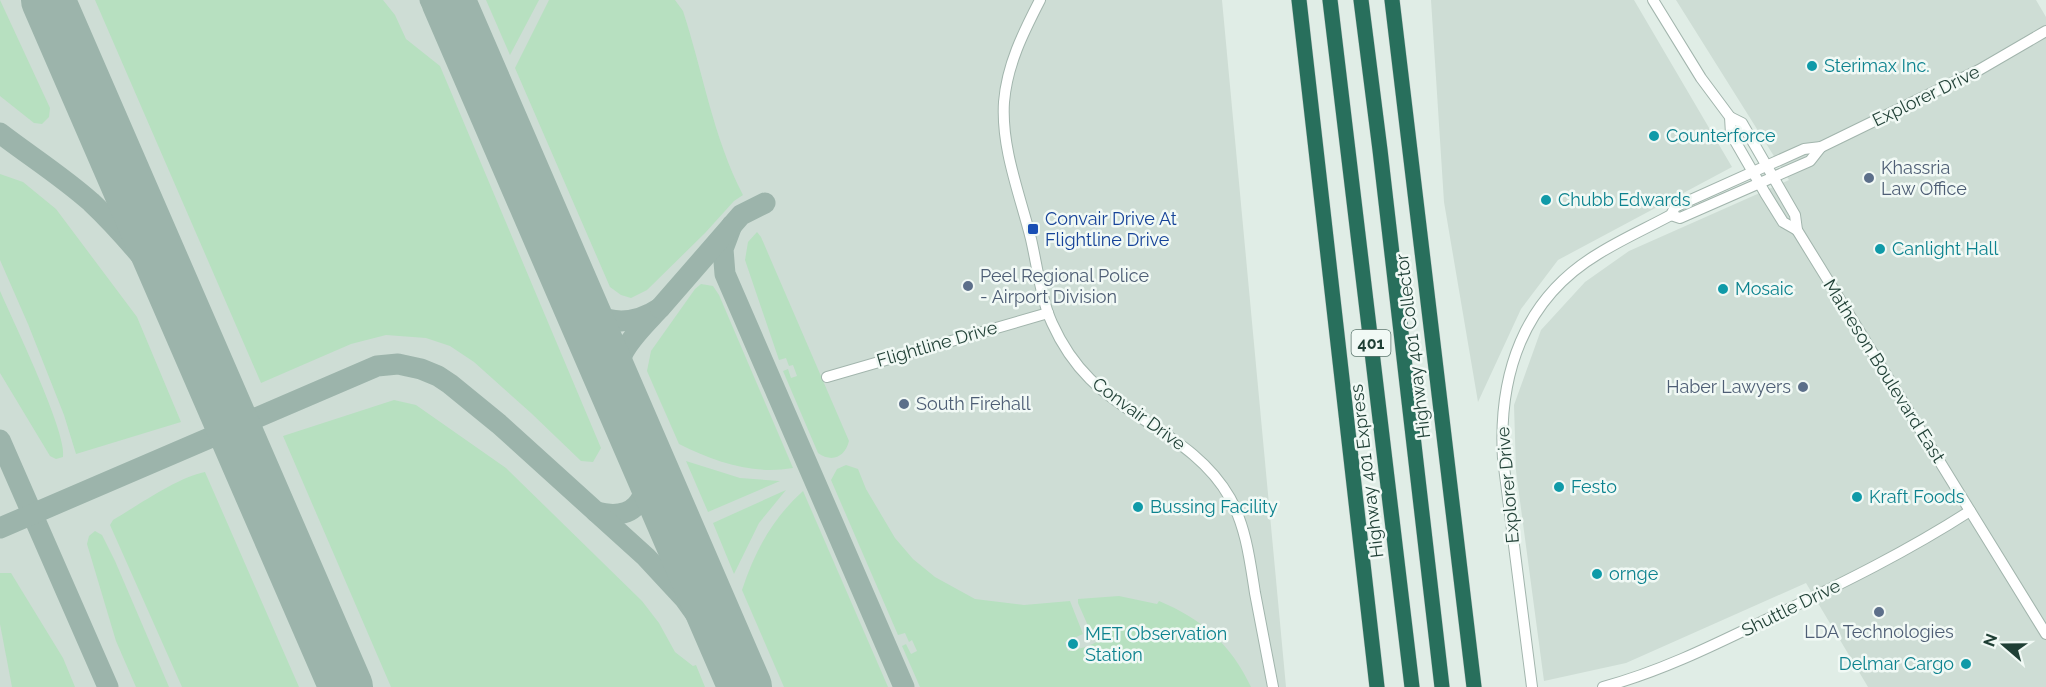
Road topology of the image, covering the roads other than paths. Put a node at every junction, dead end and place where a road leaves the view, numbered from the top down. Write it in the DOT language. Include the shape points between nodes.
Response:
graph roads {
  1 [pos="1040,0"];
  2 [pos="1298,0"];
  3 [pos="1330,0"];
  4 [pos="1361,0"];
  5 [pos="1392,0"];
  6 [pos="1653,0"];
  7 [pos="2046,31"];
  8 [pos="2030,42"];
  9 [pos="2046,42"];
  10 [pos="1730,117"];
  11 [pos="1821,147"];
  12 [pos="1766,165"];
  13 [pos="1753,171"];
  14 [pos="1772,177"];
  15 [pos="1760,183"];
  16 [pos="1671,215"];
  17 [pos="1797,230"];
  18 [pos="1048,313"];
  19 [pos="827,377"];
  20 [pos="1970,511"];
  21 [pos="2046,634"];
  22 [pos="1273,687"];
  23 [pos="1377,687"];
  24 [pos="1413,687"];
  25 [pos="1442,687"];
  26 [pos="1474,687"];
  27 [pos="1532,687"];
  28 [pos="1603,687"];
  1 -- 18 [label="street, Convair Drive" via="1012,60 1004,112 1008,149"];
  2 -- 23 [label="highway, 401"];
  3 -- 24 [label="highway, Highway 401 Express / 401"];
  4 -- 25 [label="highway, 401"];
  5 -- 26 [label="highway, Highway 401 Collector"];
  6 -- 10 [label="street, Matheson Boulevard East"];
  7 -- 8 [label="street, Explorer Drive"];
  8 -- 9 [label="street, Explorer Drive"];
  8 -- 11 [label="street, Explorer Drive"];
  10 -- 12 [label="street, Matheson Boulevard East" via="1742,123"];
  10 -- 13 [label="street, Matheson Boulevard East" via="1731,134"];
  11 -- 12 [label="street, Explorer Drive" via="1804,149"];
  11 -- 14 [label="street, Explorer Drive" via="1810,161"];
  12 -- 13 [label="street, Explorer Drive"];
  12 -- 14 [label="street, Matheson Boulevard East"];
  13 -- 15 [label="street, Matheson Boulevard East"];
  13 -- 16 [label="street, Explorer Drive" via="1675,207"];
  14 -- 15 [label="street, Explorer Drive"];
  14 -- 17 [label="street, Matheson Boulevard East" via="1795,215"];
  15 -- 16 [label="street, Explorer Drive" via="1680,218"];
  15 -- 17 [label="street, Matheson Boulevard East" via="1783,222"];
  16 -- 27 [label="street, Explorer Drive" via="1597,254 1548,296 1531,322 1510,369 1501,425 1503,459"];
  17 -- 20 [label="street, Matheson Boulevard East"];
  18 -- 19 [label="street, Flightline Drive"];
  18 -- 22 [label="street, Convair Drive" via="1073,360 1088,377 1191,452 1230,498 1249,552"];
  20 -- 21 [label="street, Matheson Boulevard East"];
  20 -- 28 [label="street, Shuttle Drive" via="1877,566 1741,632 1634,678"];
}
